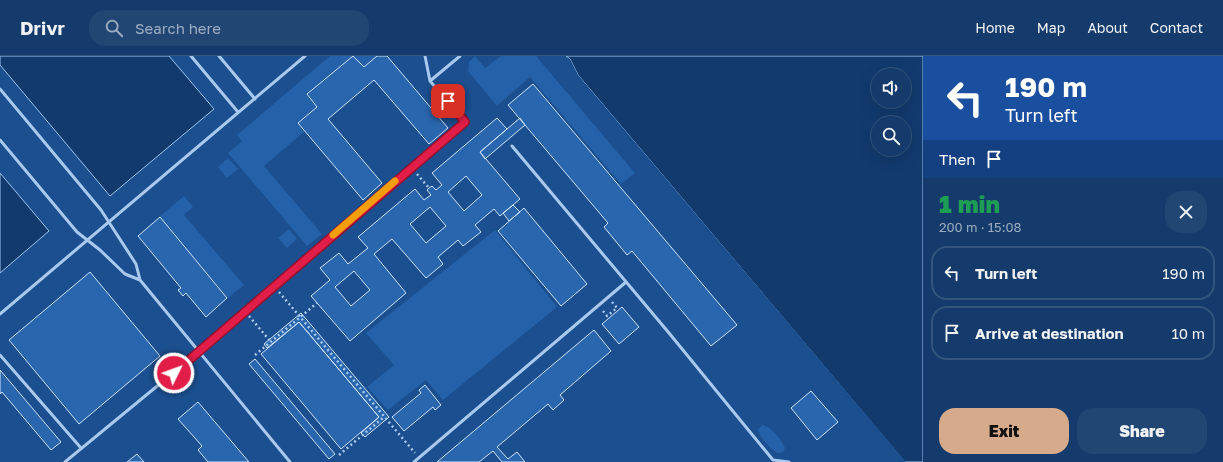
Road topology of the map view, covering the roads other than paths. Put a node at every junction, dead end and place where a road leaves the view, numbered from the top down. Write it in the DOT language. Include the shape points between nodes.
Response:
graph roads {
  1 [pos="191,56"];
  2 [pos="219,56"];
  3 [pos="305,56"];
  4 [pos="425,56"];
  5 [pos="460,56"];
  6 [pos="430,81"];
  7 [pos="0,89"];
  8 [pos="255,98"];
  9 [pos="238,112"];
  10 [pos="0,140"];
  11 [pos="512,146"];
  12 [pos="109,222"];
  13 [pos="87,240"];
  14 [pos="140,280"];
  15 [pos="626,282"];
  16 [pos="0,314"];
  17 [pos="198,351"];
  18 [pos="0,355"];
  19 [pos="81,448"];
  20 [pos="65,462"];
  21 [pos="290,462"];
  22 [pos="414,462"];
  23 [pos="789,462"];
  1 -- 9 [label="lane"];
  2 -- 8 [label="lane"];
  3 -- 8 [label="lane"];
  4 -- 6 [label="lane"];
  5 -- 6 [label="lane"];
  6 -- 17 [label="lane" via="465,122"];
  7 -- 12 [label="lane"];
  8 -- 9 [label="lane"];
  9 -- 12 [label="lane"];
  10 -- 13 [label="lane" via="77,232"];
  11 -- 15 [label="lane"];
  12 -- 13 [label="lane"];
  12 -- 14 [label="lane" via="136,264"];
  13 -- 14 [label="lane" via="124,274"];
  13 -- 16 [label="lane"];
  14 -- 17 [label="lane"];
  15 -- 22 [label="lane"];
  15 -- 23 [label="lane" via="773,460"];
  17 -- 19 [label="lane"];
  17 -- 21 [label="lane"];
  18 -- 19 [label="lane"];
  19 -- 20 [label="lane"];
}
